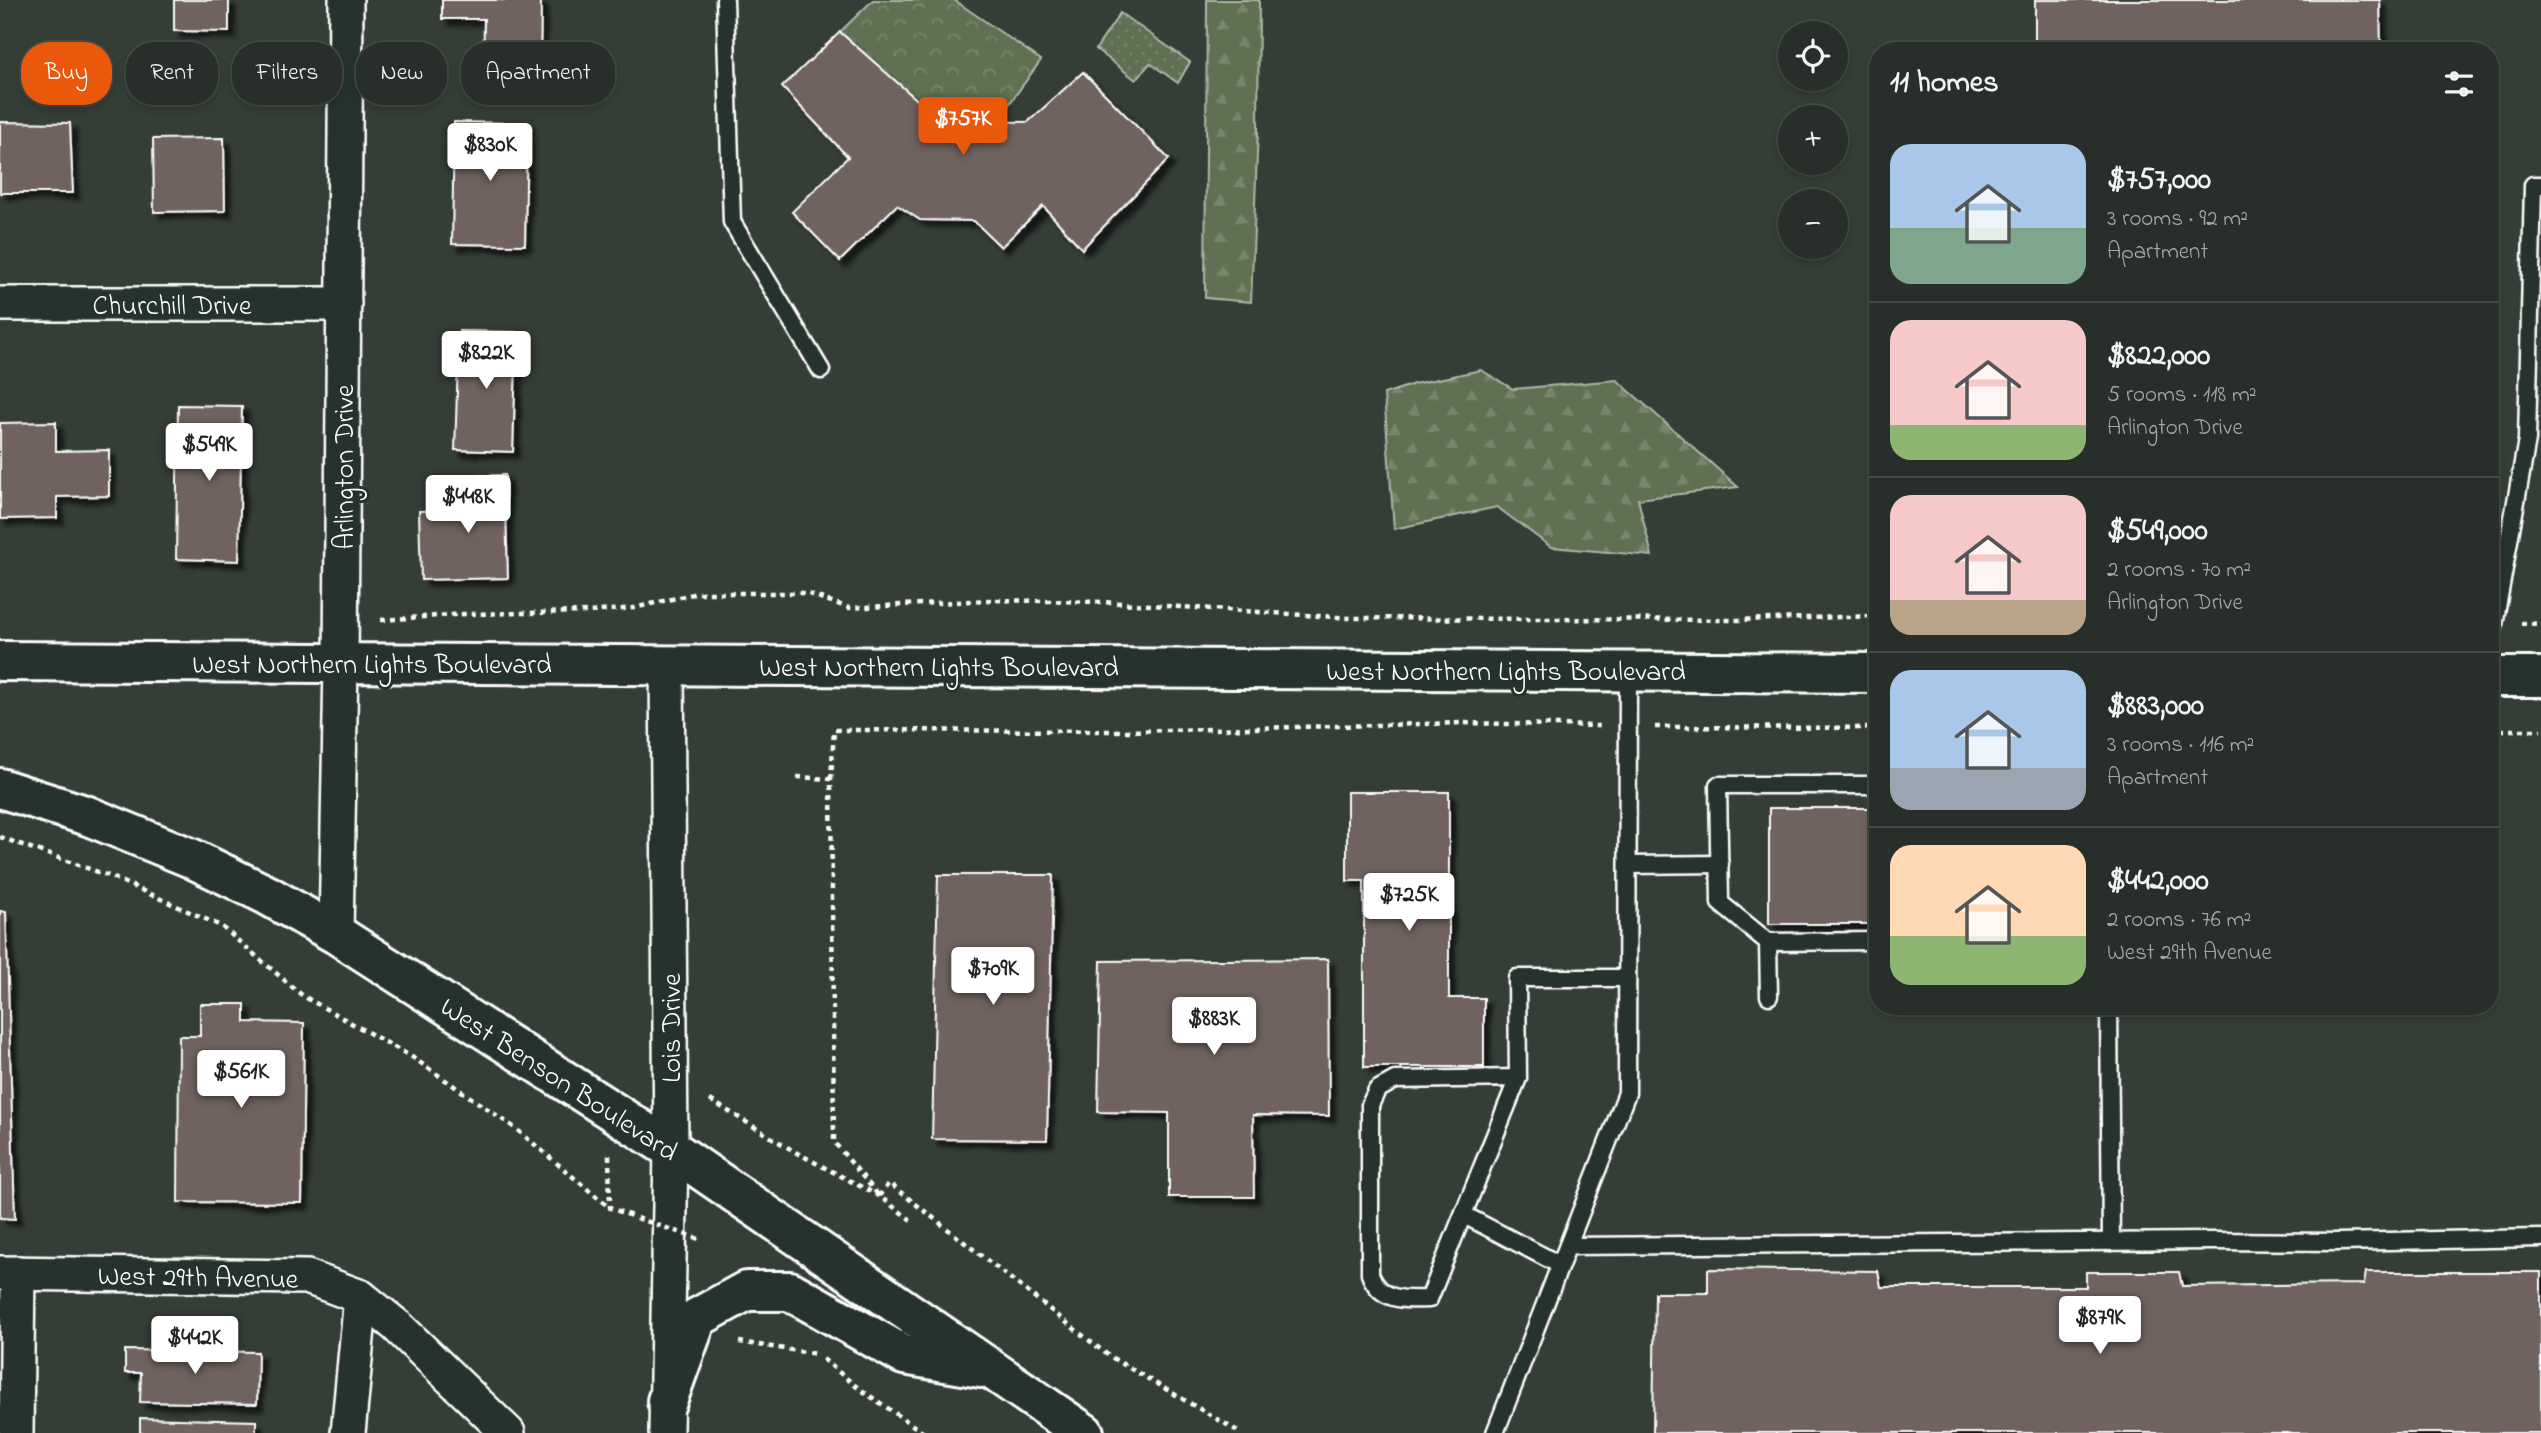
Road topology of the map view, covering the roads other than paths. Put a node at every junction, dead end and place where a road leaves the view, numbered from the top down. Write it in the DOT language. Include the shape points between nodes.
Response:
graph roads {
  1 [pos="346,0"];
  2 [pos="725,0"];
  3 [pos="2541,185"];
  4 [pos="0,304"];
  5 [pos="344,304"];
  6 [pos="821,370"];
  7 [pos="2499,597"];
  8 [pos="0,661"];
  9 [pos="341,663"];
  10 [pos="667,665"];
  11 [pos="1628,671"];
  12 [pos="1869,673"];
  13 [pos="2499,677"];
  14 [pos="2541,677"];
  15 [pos="1869,785"];
  16 [pos="0,788"];
  17 [pos="1720,864"];
  18 [pos="1628,865"];
  19 [pos="335,934"];
  20 [pos="1869,941"];
  21 [pos="1768,942"];
  22 [pos="1627,978"];
  23 [pos="1769,996"];
  24 [pos="2109,1015"];
  25 [pos="1518,1078"];
  26 [pos="671,1149"];
  27 [pos="1464,1214"];
  28 [pos="2541,1238"];
  29 [pos="2111,1242"];
  30 [pos="1568,1246"];
  31 [pos="1560,1265"];
  32 [pos="9,1273"];
  33 [pos="361,1297"];
  34 [pos="991,1370"];
  35 [pos="666,1417"];
  36 [pos="16,1433"];
  37 [pos="348,1433"];
  38 [pos="508,1433"];
  39 [pos="1084,1433"];
  40 [pos="1495,1433"];
  1 -- 5 [label="street, Arlington Drive"];
  2 -- 6 [label="lane" via="733,222"];
  3 -- 7 [label="lane" via="2533,185 2527,440"];
  4 -- 5 [label="street, Churchill Drive"];
  5 -- 9 [label="street, Arlington Drive"];
  8 -- 9 [label="main road, West Northern Lights Boulevard"];
  9 -- 10 [label="main road, West Northern Lights Boulevard"];
  9 -- 19 [label="street, Arlington Drive"];
  10 -- 11 [label="main road, West Northern Lights Boulevard"];
  10 -- 26 [label="street, Lois Drive"];
  11 -- 12 [label="main road, West Northern Lights Boulevard"];
  11 -- 18 [label="lane"];
  13 -- 14 [label="main road"];
  15 -- 17 [label="lane" via="1718,785"];
  16 -- 19 [label="main road, West Benson Boulevard" via="191,858"];
  17 -- 18 [label="lane"];
  17 -- 21 [label="lane" via="1720,903"];
  18 -- 22 [label="lane"];
  19 -- 26 [label="main road, West Benson Boulevard"];
  20 -- 21 [label="lane"];
  21 -- 23 [label="lane"];
  22 -- 25 [label="lane" via="1517,978"];
  22 -- 30 [label="lane" via="1627,1093"];
  24 -- 29 [label="lane"];
  25 -- 27 [label="lane"];
  25 -- 27 [label="lane" via="1395,1080 1377,1090 1370,1105 1370,1274 1374,1286 1406,1300 1429,1299"];
  26 -- 34 [label="main road, West Benson Boulevard"];
  26 -- 35 [label="street, Lois Drive"];
  27 -- 31 [label="lane"];
  28 -- 29 [label="lane"];
  29 -- 30 [label="lane"];
  30 -- 31 [label="lane"];
  31 -- 40 [label="lane"];
  32 -- 33 [label="street, West 29th Avenue" via="307,1277"];
  32 -- 36 [label="street"];
  33 -- 37 [label="street"];
  33 -- 38 [label="street, West 29th Avenue"];
  34 -- 35 [label="main road" via="904,1355 790,1291 746,1291 698,1318"];
  34 -- 39 [label="main road, West Benson Boulevard"];
}
